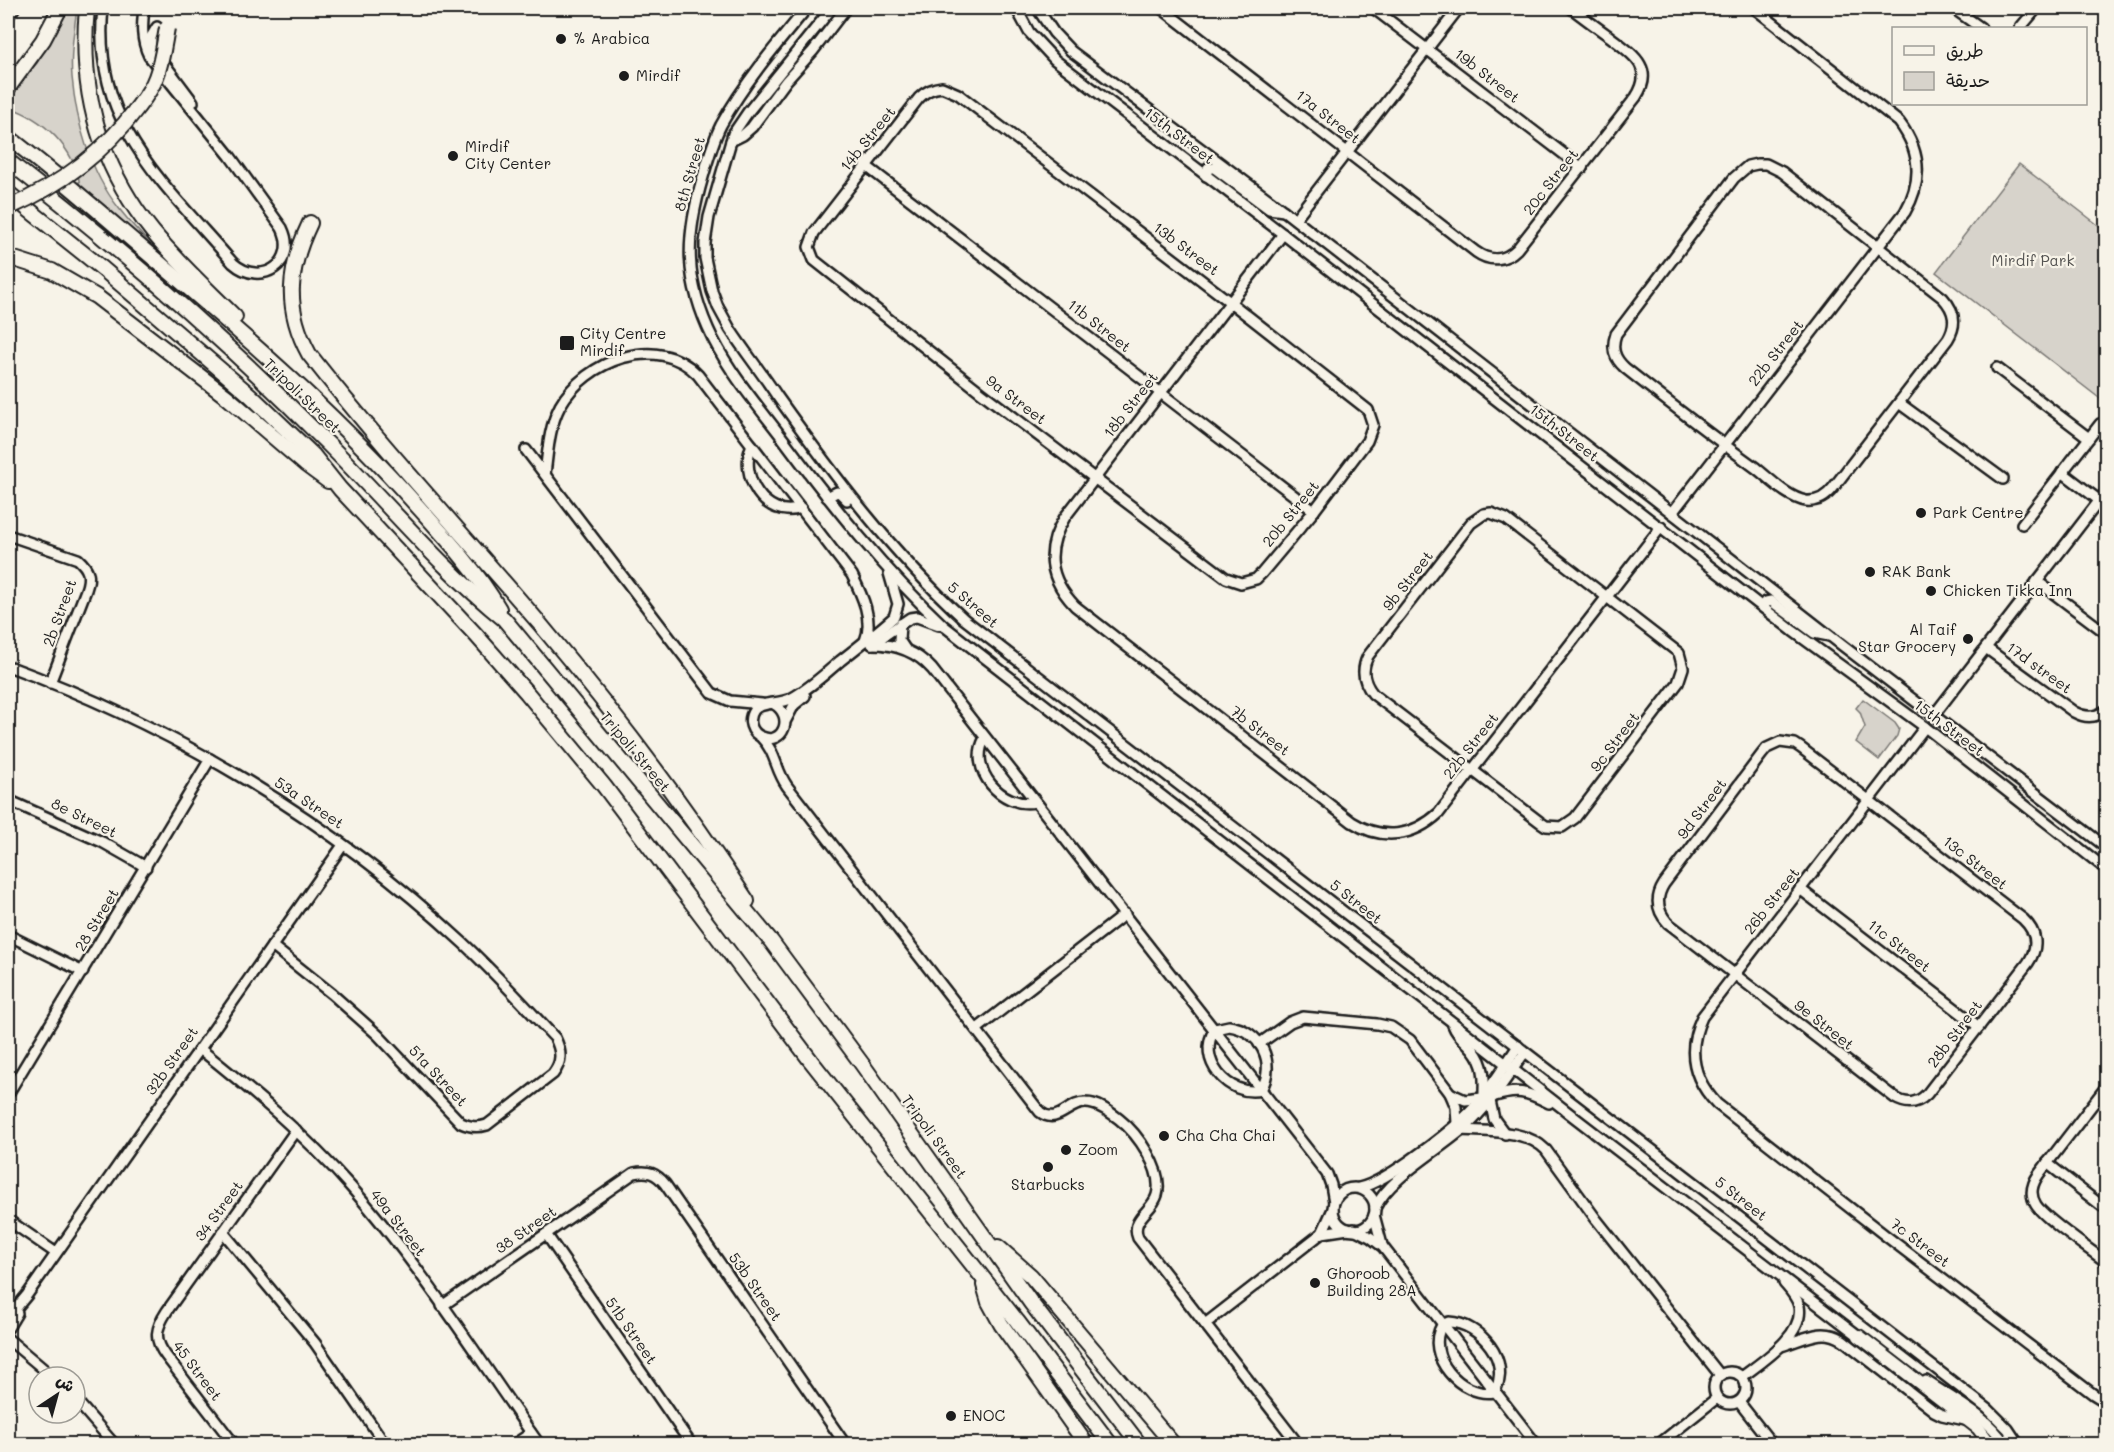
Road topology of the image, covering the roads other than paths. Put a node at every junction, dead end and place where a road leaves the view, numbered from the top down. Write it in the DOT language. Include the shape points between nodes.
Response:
graph roads {
  1 [pos="12,8"];
  2 [pos="60,8"];
  3 [pos="87,8"];
  4 [pos="103,8"];
  5 [pos="144,8"];
  6 [pos="807,8"];
  7 [pos="832,8"];
  8 [pos="846,8"];
  9 [pos="1016,8"];
  10 [pos="1037,8"];
  11 [pos="1161,8"];
  12 [pos="1373,8"];
  13 [pos="1459,8"];
  14 [pos="1571,8"];
  15 [pos="1754,8"];
  16 [pos="1953,8"];
  17 [pos="2037,8"];
  18 [pos="8,13"];
  19 [pos="1980,27"];
  20 [pos="2021,27"];
  21 [pos="164,28"];
  22 [pos="1426,49"];
  23 [pos="8,88"];
  24 [pos="958,94"];
  25 [pos="13,141"];
  26 [pos="730,141"];
  27 [pos="1347,151"];
  28 [pos="230,156"];
  29 [pos="10,163"];
  30 [pos="865,165"];
  31 [pos="1582,168"];
  32 [pos="1206,176"];
  33 [pos="8,193"];
  34 [pos="8,208"];
  35 [pos="1284,211"];
  36 [pos="1295,219"];
  37 [pos="310,223"];
  38 [pos="814,233"];
  39 [pos="1283,234"];
  40 [pos="1877,247"];
  41 [pos="1476,252"];
  42 [pos="8,256"];
  43 [pos="1230,302"];
  44 [pos="730,329"];
  45 [pos="1997,368"];
  46 [pos="285,372"];
  47 [pos="1160,393"];
  48 [pos="1899,403"];
  49 [pos="2100,423"];
  50 [pos="2089,438"];
  51 [pos="1367,441"];
  52 [pos="752,445"];
  53 [pos="1724,445"];
  54 [pos="526,450"];
  55 [pos="2062,472"];
  56 [pos="545,474"];
  57 [pos="1093,478"];
  58 [pos="2003,479"];
  59 [pos="340,489"];
  60 [pos="2106,492"];
  61 [pos="827,497"];
  62 [pos="2100,501"];
  63 [pos="801,508"];
  64 [pos="1314,511"];
  65 [pos="1671,513"];
  66 [pos="2022,524"];
  67 [pos="874,526"];
  68 [pos="1661,528"];
  69 [pos="8,535"];
  70 [pos="887,568"];
  71 [pos="1226,578"];
  72 [pos="2037,581"];
  73 [pos="1607,596"];
  74 [pos="1075,606"];
  75 [pos="1764,608"];
  76 [pos="866,612"];
  77 [pos="504,619"];
  78 [pos="887,623"];
  79 [pos="900,624"];
  80 [pos="944,626"];
  81 [pos="2106,633"];
  82 [pos="1829,636"];
  83 [pos="868,643"];
  84 [pos="1986,648"];
  85 [pos="905,649"];
  86 [pos="8,666"];
  87 [pos="50,683"];
  88 [pos="730,701"];
  89 [pos="762,704"];
  90 [pos="774,704"];
  91 [pos="2106,710"];
  92 [pos="1935,715"];
  93 [pos="786,720"];
  94 [pos="750,721"];
  95 [pos="1925,727"];
  96 [pos="782,732"];
  97 [pos="761,737"];
  98 [pos="985,738"];
  99 [pos="775,756"];
  100 [pos="210,759"];
  101 [pos="1472,771"];
  102 [pos="8,800"];
  103 [pos="1869,800"];
  104 [pos="1035,802"];
  105 [pos="2022,804"];
  106 [pos="1438,813"];
  107 [pos="2070,819"];
  108 [pos="343,845"];
  109 [pos="2106,848"];
  110 [pos="146,867"];
  111 [pos="2106,869"];
  112 [pos="1800,889"];
  113 [pos="1125,914"];
  114 [pos="8,935"];
  115 [pos="771,941"];
  116 [pos="272,946"];
  117 [pos="2028,963"];
  118 [pos="83,972"];
  119 [pos="1734,974"];
  120 [pos="1452,1023"];
  121 [pos="1978,1027"];
  122 [pos="976,1029"];
  123 [pos="1215,1029"];
  124 [pos="548,1031"];
  125 [pos="1260,1044"];
  126 [pos="200,1049"];
  127 [pos="1522,1049"];
  128 [pos="1509,1066"];
  129 [pos="12,1078"];
  130 [pos="1261,1090"];
  131 [pos="1450,1093"];
  132 [pos="2104,1093"];
  133 [pos="8,1094"];
  134 [pos="1487,1098"];
  135 [pos="1895,1098"];
  136 [pos="1718,1104"];
  137 [pos="1574,1117"];
  138 [pos="1459,1127"];
  139 [pos="296,1130"];
  140 [pos="1505,1134"];
  141 [pos="2047,1163"];
  142 [pos="1327,1174"];
  143 [pos="627,1179"];
  144 [pos="1355,1188"];
  145 [pos="1334,1205"];
  146 [pos="2102,1206"];
  147 [pos="1375,1211"];
  148 [pos="8,1220"];
  149 [pos="1351,1229"];
  150 [pos="223,1232"];
  151 [pos="1322,1233"];
  152 [pos="546,1234"];
  153 [pos="987,1239"];
  154 [pos="1383,1247"];
  155 [pos="56,1253"];
  156 [pos="2106,1262"];
  157 [pos="1774,1271"];
  158 [pos="982,1278"];
  159 [pos="27,1295"];
  160 [pos="442,1306"];
  161 [pos="167,1311"];
  162 [pos="8,1318"];
  163 [pos="1205,1324"];
  164 [pos="1442,1324"];
  165 [pos="8,1328"];
  166 [pos="1859,1336"];
  167 [pos="8,1339"];
  168 [pos="1781,1346"];
  169 [pos="39,1365"];
  170 [pos="1720,1375"];
  171 [pos="1742,1377"];
  172 [pos="1494,1392"];
  173 [pos="1717,1398"];
  174 [pos="1739,1402"];
  175 [pos="2106,1402"];
  176 [pos="87,1414"];
  177 [pos="1967,1420"];
  178 [pos="531,1433"];
  179 [pos="114,1444"];
  180 [pos="234,1444"];
  181 [pos="384,1444"];
  182 [pos="515,1444"];
  183 [pos="539,1444"];
  184 [pos="691,1444"];
  185 [pos="845,1444"];
  186 [pos="1086,1444"];
  187 [pos="1110,1444"];
  188 [pos="1139,1444"];
  189 [pos="1173,1444"];
  190 [pos="1298,1444"];
  191 [pos="1536,1444"];
  192 [pos="1659,1444"];
  193 [pos="1772,1444"];
  194 [pos="1990,1444"];
  195 [pos="2005,1444"];
  196 [pos="2018,1444"];
  1 -- 18 [label="highway"];
  2 -- 23 [label="highway" via="37,49"];
  3 -- 46 [label="highway" via="84,37 89,97 103,146 120,184 166,248"];
  4 -- 28 [label="street" via="105,75 129,138 233,263 247,273 265,273 283,258 285,233"];
  5 -- 28 [label="street" via="142,31 149,56"];
  6 -- 61 [label="street, 8th Street" via="746,87 712,146 696,203 690,244 692,279 713,339 743,387"];
  7 -- 26 [label="street, 8th Street" via="748,112"];
  8 -- 26 [label="street" via="752,127"];
  9 -- 32 [label="street, 15th Street" via="1037,42 1060,64"];
  10 -- 35 [label="street, 15th Street" via="1071,51"];
  11 -- 27 [label="street, 17a Street"];
  12 -- 22 [label="street, 19b Street"];
  13 -- 22 [label="street"];
  14 -- 31 [label="street, 20c Street" via="1636,57 1643,77 1636,97"];
  15 -- 40 [label="street, 22b Street" via="1889,113 1908,134 1918,159 1917,187 1905,212"];
  16 -- 19 [label="street"];
  17 -- 20 [label="street"];
  21 -- 28 [label="street" via="150,42 154,50"];
  21 -- 34 [label="highway, bridge" via="159,70 149,92 120,130 85,163 36,196"];
  22 -- 27 [label="street"];
  22 -- 31 [label="street, 19b Street"];
  24 -- 30 [label="street, 14b Street" via="942,87 925,92"];
  24 -- 43 [label="street, 13b Street"];
  25 -- 46 [label="highway"];
  26 -- 44 [label="street, 8th Street" via="709,217 705,258 712,291"];
  27 -- 36 [label="street"];
  27 -- 41 [label="street, 17a Street"];
  29 -- 77 [label="highway, Tripoli Street" via="264,381 468,588"];
  30 -- 38 [label="street, 14b Street"];
  30 -- 47 [label="street, 11b Street"];
  31 -- 41 [label="street, 20c Street" via="1512,253 1494,260"];
  32 -- 35 [label="street" via="1208,168 1214,168 1269,210"];
  32 -- 39 [label="street, 15th Street"];
  33 -- 59 [label="highway" via="103,268 250,395 313,455"];
  35 -- 36 [label="street, 15th Street"];
  36 -- 65 [label="street, 15th Street"];
  37 -- 115 [label="highway" via="296,258 291,297 296,327 309,354 600,699 705,838"];
  38 -- 57 [label="street, 9a Street" via="809,246 814,260"];
  39 -- 43 [label="street, 18b Street"];
  39 -- 68 [label="street, 15th Street"];
  40 -- 48 [label="street" via="1943,298 1954,318 1948,339"];
  40 -- 53 [label="street, 22b Street"];
  40 -- 53 [label="street" via="1774,167 1748,166 1734,178 1616,334 1613,349 1625,368"];
  42 -- 59 [label="highway" via="52,271 98,297"];
  43 -- 47 [label="street, 18b Street"];
  43 -- 51 [label="street, 13b Street" via="1368,410 1373,425"];
  44 -- 67 [label="street, 5 Street"];
  45 -- 50 [label="street"];
  46 -- 77 [label="highway" via="415,503 478,578"];
  47 -- 57 [label="street, 18b Street"];
  47 -- 64 [label="street, 11b Street"];
  48 -- 53 [label="street" via="1833,488 1814,501 1792,495"];
  48 -- 58 [label="street"];
  49 -- 50 [label="street"];
  50 -- 55 [label="street"];
  51 -- 64 [label="street, 20b Street"];
  52 -- 56 [label="street" via="686,364 664,355 632,356 594,370 571,390 554,419"];
  52 -- 63 [label="street"];
  52 -- 63 [label="street" via="748,470 757,492 767,502 784,509"];
  53 -- 65 [label="street, 22b Street"];
  54 -- 56 [label="street"];
  55 -- 62 [label="street"];
  55 -- 66 [label="street"];
  56 -- 88 [label="street" via="708,688 717,697"];
  57 -- 71 [label="street, 9a Street"];
  57 -- 74 [label="street, 18b Street" via="1058,527 1052,551 1054,575"];
  59 -- 158 [label="highway" via="476,635 597,778 811,1061"];
  60 -- 62 [label="street"];
  61 -- 67 [label="street" via="833,492 840,493 862,520"];
  61 -- 70 [label="street"];
  62 -- 72 [label="street"];
  63 -- 76 [label="street" via="852,575"];
  64 -- 71 [label="street, 20b Street" via="1257,579 1241,584"];
  65 -- 82 [label="street, 15th Street"];
  67 -- 127 [label="street, 5 Street" via="971,625"];
  68 -- 73 [label="street, 22b Street"];
  68 -- 75 [label="street, 15th Street"];
  69 -- 87 [label="street, 2b Street" via="78,559 90,574"];
  70 -- 78 [label="street" via="898,603 896,614"];
  70 -- 80 [label="street"];
  72 -- 81 [label="street"];
  72 -- 84 [label="street"];
  73 -- 101 [label="street, 22b Street"];
  73 -- 101 [label="street, 9c Street" via="1673,647 1682,660 1678,684 1627,752 1575,818 1562,827 1546,826"];
  73 -- 101 [label="street, 9b Street" via="1506,519 1484,514 1471,523 1368,656 1363,672 1368,688"];
  74 -- 106 [label="street, 7b Street" via="1362,828 1385,834 1409,832"];
  75 -- 82 [label="street" via="1766,602 1771,602 1814,633"];
  75 -- 95 [label="street, 15th Street"];
  76 -- 78 [label="street"];
  76 -- 83 [label="street"];
  77 -- 115 [label="highway, Tripoli Street"];
  78 -- 83 [label="street"];
  79 -- 80 [label="street" via="917,617"];
  79 -- 83 [label="street"];
  79 -- 85 [label="street" via="899,640"];
  80 -- 120 [label="street"];
  82 -- 92 [label="street, 15th Street"];
  83 -- 85 [label="street"];
  83 -- 90 [label="street" via="795,697"];
  83 -- 93 [label="street" via="798,701"];
  84 -- 91 [label="street, 17d street" via="2074,712 2093,717"];
  84 -- 92 [label="street"];
  85 -- 98 [label="street" via="932,669"];
  86 -- 87 [label="street, 53a Street"];
  87 -- 100 [label="street, 53a Street"];
  88 -- 89 [label="street"];
  88 -- 94 [label="street"];
  89 -- 90 [label="street"];
  89 -- 94 [label="street" via="753,711"];
  90 -- 93 [label="street"];
  92 -- 107 [label="street, 15th Street"];
  93 -- 96 [label="street"];
  94 -- 97 [label="street"];
  95 -- 103 [label="street, 26b Street"];
  95 -- 105 [label="street, 15th Street"];
  96 -- 97 [label="street" via="772,738"];
  96 -- 99 [label="street"];
  97 -- 99 [label="street"];
  98 -- 104 [label="street"];
  98 -- 104 [label="street" via="980,755 991,785 1009,799"];
  99 -- 122 [label="street" via="787,786"];
  100 -- 108 [label="street, 53a Street" via="279,800"];
  100 -- 110 [label="street, 28 Street"];
  101 -- 106 [label="street, 22b Street"];
  102 -- 110 [label="street, 8e Street" via="102,842"];
  103 -- 112 [label="street, 26b Street"];
  103 -- 117 [label="street, 13c Street" via="2029,924 2035,948"];
  103 -- 119 [label="street, 9d Street" via="1795,744 1773,744 1762,754 1658,896 1659,911 1668,923"];
  104 -- 113 [label="street"];
  105 -- 107 [label="street" via="2061,829"];
  105 -- 111 [label="street, 15th Street"];
  107 -- 109 [label="street, 15th Street"];
  108 -- 116 [label="street, 32b Street"];
  108 -- 124 [label="street, 53a Street" via="457,938"];
  110 -- 118 [label="street, 28 Street"];
  112 -- 119 [label="street, 26b Street"];
  112 -- 121 [label="street, 11c Street"];
  113 -- 122 [label="street"];
  113 -- 123 [label="street"];
  114 -- 118 [label="street"];
  115 -- 153 [label="highway, Tripoli Street"];
  116 -- 124 [label="street, 51a Street" via="356,1014 469,1127 487,1125 553,1074 559,1066 560,1047"];
  116 -- 126 [label="street, 32b Street"];
  117 -- 121 [label="street, 28b Street"];
  118 -- 129 [label="street, 28 Street"];
  119 -- 135 [label="street, 9e Street"];
  119 -- 136 [label="street, 26b Street" via="1702,1017 1693,1043 1695,1070"];
  120 -- 128 [label="street"];
  120 -- 134 [label="street" via="1481,1062"];
  121 -- 135 [label="street, 28b Street" via="1922,1099 1908,1103"];
  122 -- 163 [label="street" via="1044,1115 1058,1116 1077,1104 1089,1103 1110,1112 1135,1135 1153,1164 1158,1185 1155,1200 1138,1221 1137,1234"];
  123 -- 125 [label="street" via="1229,1026 1243,1030"];
  123 -- 130 [label="street"];
  123 -- 130 [label="street" via="1208,1049 1220,1076 1239,1090"];
  125 -- 130 [label="street" via="1268,1067"];
  125 -- 131 [label="street" via="1303,1017 1384,1025 1410,1040"];
  126 -- 139 [label="street, 49a Street"];
  126 -- 155 [label="street, 32b Street"];
  127 -- 128 [label="street"];
  127 -- 196 [label="street, 5 Street" via="1988,1409"];
  128 -- 134 [label="street"];
  128 -- 137 [label="street"];
  129 -- 133 [label="street, 28 Street"];
  130 -- 142 [label="street"];
  131 -- 134 [label="street" via="1465,1100"];
  131 -- 138 [label="street"];
  132 -- 141 [label="street"];
  134 -- 137 [label="street" via="1522,1092"];
  134 -- 138 [label="street"];
  134 -- 140 [label="street" via="1494,1119"];
  136 -- 175 [label="street, 7c Street"];
  137 -- 157 [label="street"];
  138 -- 140 [label="street"];
  138 -- 144 [label="street" via="1389,1175"];
  138 -- 147 [label="street" via="1381,1196"];
  139 -- 150 [label="street, 34 Street"];
  139 -- 160 [label="street, 49a Street" via="370,1210"];
  140 -- 170 [label="street" via="1533,1139 1546,1150"];
  141 -- 146 [label="street"];
  141 -- 156 [label="street" via="2032,1190 2037,1206"];
  142 -- 144 [label="street"];
  142 -- 145 [label="street"];
  143 -- 152 [label="street, 38 Street"];
  143 -- 185 [label="street, 53b Street" via="634,1173 651,1173 665,1184"];
  144 -- 145 [label="street" via="1341,1193"];
  144 -- 147 [label="street" via="1372,1197"];
  145 -- 149 [label="street" via="1339,1223"];
  145 -- 151 [label="street"];
  147 -- 149 [label="street" via="1367,1225"];
  147 -- 154 [label="street"];
  148 -- 155 [label="street"];
  149 -- 151 [label="street"];
  149 -- 154 [label="street"];
  150 -- 161 [label="street, 34 Street"];
  150 -- 181 [label="street" via="315,1343"];
  151 -- 163 [label="street"];
  152 -- 160 [label="street, 38 Street"];
  152 -- 184 [label="street, 51b Street"];
  153 -- 188 [label="highway, Tripoli Street"];
  153 -- 189 [label="highway" via="1031,1276"];
  154 -- 164 [label="street"];
  155 -- 159 [label="street, 32b Street"];
  157 -- 166 [label="street"];
  157 -- 168 [label="street" via="1799,1306 1797,1324"];
  158 -- 186 [label="highway" via="1000,1324"];
  158 -- 187 [label="highway"];
  159 -- 162 [label="street, 32b Street"];
  159 -- 165 [label="street, 32b Street"];
  160 -- 178 [label="street, 49a Street"];
  161 -- 180 [label="street, 45 Street" via="158,1325 157,1342"];
  163 -- 190 [label="street"];
  164 -- 172 [label="street"];
  164 -- 172 [label="street" via="1437,1345 1449,1372 1468,1388"];
  164 -- 172 [label="street" via="1456,1322 1470,1327 1488,1344 1499,1367"];
  166 -- 177 [label="main road"];
  166 -- 195 [label="street" via="1982,1419"];
  167 -- 169 [label="street"];
  168 -- 171 [label="street"];
  168 -- 177 [label="street" via="1819,1333 1831,1334 1934,1411"];
  170 -- 171 [label="street" via="1731,1372"];
  170 -- 173 [label="street" via="1714,1386"];
  171 -- 174 [label="street" via="1746,1387"];
  172 -- 191 [label="street"];
  173 -- 174 [label="street" via="1727,1404"];
  173 -- 192 [label="street"];
  174 -- 193 [label="street"];
  176 -- 179 [label="street"];
  177 -- 194 [label="main road"];
  178 -- 182 [label="street"];
  178 -- 183 [label="street, 49a Street"];
}
